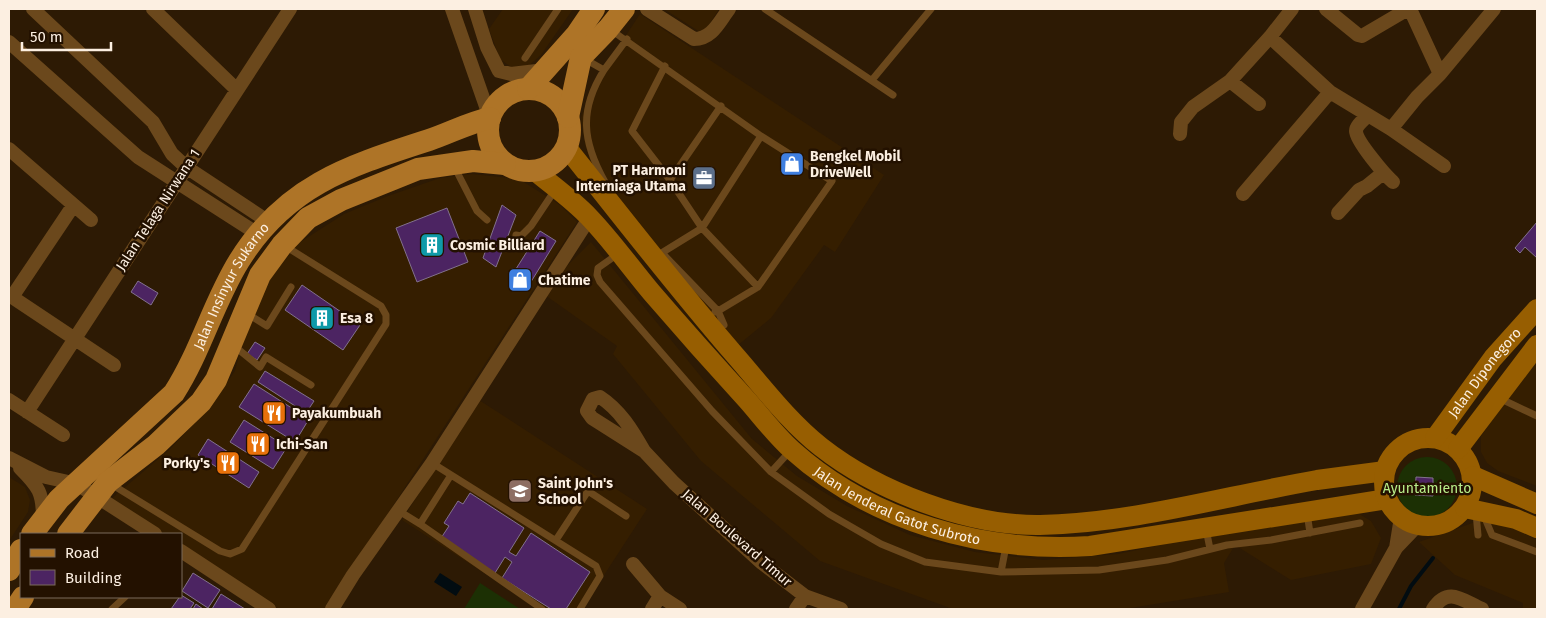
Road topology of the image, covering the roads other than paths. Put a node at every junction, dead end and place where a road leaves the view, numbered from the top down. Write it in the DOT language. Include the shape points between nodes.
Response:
graph roads {
  1 [pos="32,9"];
  2 [pos="153,9"];
  3 [pos="290,9"];
  4 [pos="452,9"];
  5 [pos="475,9"];
  6 [pos="558,9"];
  7 [pos="594,9"];
  8 [pos="624,9"];
  9 [pos="647,9"];
  10 [pos="729,9"];
  11 [pos="765,9"];
  12 [pos="932,9"];
  13 [pos="1292,9"];
  14 [pos="1326,9"];
  15 [pos="1409,9"];
  16 [pos="1494,9"];
  17 [pos="617,34"];
  18 [pos="1270,38"];
  19 [pos="9,42"];
  20 [pos="581,57"];
  21 [pos="525,58"];
  22 [pos="664,66"];
  23 [pos="545,70"];
  24 [pos="604,70"];
  25 [pos="1440,74"];
  26 [pos="872,80"];
  27 [pos="1230,81"];
  28 [pos="528,89"];
  29 [pos="237,90"];
  30 [pos="1330,92"];
  31 [pos="893,95"];
  32 [pos="1259,104"];
  33 [pos="721,106"];
  34 [pos="1368,115"];
  35 [pos="568,117"];
  36 [pos="490,118"];
  37 [pos="1390,129"];
  38 [pos="1180,134"];
  39 [pos="761,136"];
  40 [pos="567,148"];
  41 [pos="9,152"];
  42 [pos="452,163"];
  43 [pos="505,164"];
  44 [pos="1444,166"];
  45 [pos="186,167"];
  46 [pos="535,171"];
  47 [pos="670,180"];
  48 [pos="177,181"];
  49 [pos="557,188"];
  50 [pos="1243,194"];
  51 [pos="73,206"];
  52 [pos="1338,213"];
  53 [pos="590,217"];
  54 [pos="91,220"];
  55 [pos="487,220"];
  56 [pos="263,228"];
  57 [pos="702,228"];
  58 [pos="644,231"];
  59 [pos="516,235"];
  60 [pos="282,245"];
  61 [pos="657,252"];
  62 [pos="618,254"];
  63 [pos="291,287"];
  64 [pos="758,287"];
  65 [pos="10,296"];
  66 [pos="1537,309"];
  67 [pos="243,311"];
  68 [pos="711,315"];
  69 [pos="724,325"];
  70 [pos="686,334"];
  71 [pos="74,340"];
  72 [pos="231,343"];
  73 [pos="1537,345"];
  74 [pos="114,366"];
  75 [pos="311,385"];
  76 [pos="1497,397"];
  77 [pos="9,400"];
  78 [pos="27,412"];
  79 [pos="1537,416"];
  80 [pos="63,436"];
  81 [pos="1435,438"];
  82 [pos="1458,449"];
  83 [pos="644,450"];
  84 [pos="792,450"];
  85 [pos="11,460"];
  86 [pos="432,462"];
  87 [pos="1385,471"];
  88 [pos="771,472"];
  89 [pos="451,475"];
  90 [pos="1472,476"];
  91 [pos="77,484"];
  92 [pos="96,498"];
  93 [pos="59,499"];
  94 [pos="1387,499"];
  95 [pos="932,504"];
  96 [pos="1537,504"];
  97 [pos="1474,510"];
  98 [pos="399,511"];
  99 [pos="1306,511"];
  100 [pos="626,516"];
  101 [pos="1409,521"];
  102 [pos="420,524"];
  103 [pos="1360,524"];
  104 [pos="923,526"];
  105 [pos="1206,526"];
  106 [pos="37,527"];
  107 [pos="1537,528"];
  108 [pos="69,533"];
  109 [pos="153,533"];
  110 [pos="178,533"];
  111 [pos="1310,533"];
  112 [pos="182,535"];
  113 [pos="1478,535"];
  114 [pos="556,540"];
  115 [pos="1006,544"];
  116 [pos="1210,549"];
  117 [pos="20,552"];
  118 [pos="182,552"];
  119 [pos="1537,552"];
  120 [pos="634,564"];
  121 [pos="9,570"];
  122 [pos="1001,572"];
  123 [pos="660,596"];
  124 [pos="22,598"];
  125 [pos="124,598"];
  126 [pos="811,602"];
  127 [pos="15,609"];
  128 [pos="112,609"];
  129 [pos="269,609"];
  130 [pos="332,609"];
  131 [pos="542,609"];
  132 [pos="580,609"];
  133 [pos="652,609"];
  134 [pos="680,609"];
  135 [pos="796,609"];
  136 [pos="841,609"];
  137 [pos="1362,609"];
  138 [pos="1433,609"];
  139 [pos="1482,609"];
  1 -- 45 [label="street" via="153,122 172,154"];
  2 -- 29 [label="street"];
  3 -- 29 [label="street, Jalan Telaga Nirwana 1"];
  4 -- 36 [label="street"];
  5 -- 23 [label="street" via="487,47 499,70 512,74"];
  6 -- 21 [label="lane"];
  7 -- 23 [label="main road"];
  8 -- 17 [label="main road"];
  9 -- 10 [label="street" via="694,39 703,39"];
  11 -- 26 [label="lane"];
  12 -- 26 [label="lane"];
  13 -- 18 [label="street"];
  14 -- 15 [label="street" via="1362,36"];
  15 -- 25 [label="street"];
  16 -- 25 [label="street"];
  17 -- 20 [label="main road"];
  17 -- 22 [label="lane"];
  17 -- 24 [label="lane"];
  18 -- 27 [label="street"];
  18 -- 30 [label="street"];
  19 -- 48 [label="street" via="116,140"];
  20 -- 24 [label="lane"];
  20 -- 35 [label="main road"];
  22 -- 33 [label="lane"];
  22 -- 47 [label="lane" via="632,131"];
  23 -- 28 [label="main road"];
  24 -- 58 [label="lane" via="587,108 586,126 592,158 608,188"];
  25 -- 37 [label="street"];
  26 -- 31 [label="lane"];
  27 -- 32 [label="street"];
  27 -- 38 [label="street" via="1196,103 1181,122"];
  28 -- 35 [label="main road" via="553,97"];
  28 -- 36 [label="main road" via="509,94 494,108"];
  29 -- 45 [label="street, Jalan Telaga Nirwana 1"];
  30 -- 34 [label="street"];
  30 -- 50 [label="street"];
  33 -- 39 [label="lane"];
  33 -- 47 [label="lane"];
  34 -- 37 [label="street"];
  34 -- 52 [label="street" via="1356,131 1388,177 1355,193"];
  35 -- 40 [label="main road" via="570,138"];
  36 -- 43 [label="main road" via="488,133 492,148"];
  36 -- 56 [label="main road, Jalan Insinyur Sukarno" via="348,167 323,179"];
  37 -- 44 [label="street"];
  39 -- 57 [label="lane"];
  39 -- 64 [label="lane" via="832,181"];
  40 -- 46 [label="main road" via="554,163"];
  40 -- 61 [label="street, Jalan Jenderal Gatot Subroto"];
  41 -- 51 [label="street"];
  42 -- 43 [label="main road, Jalan Insinyur Sukarno"];
  42 -- 55 [label="lane" via="478,211"];
  42 -- 60 [label="main road, Jalan Insinyur Sukarno" via="418,169 341,200 308,218"];
  43 -- 46 [label="main road"];
  45 -- 48 [label="street, Jalan Telaga Nirwana 1"];
  45 -- 56 [label="street" via="212,184"];
  46 -- 49 [label="street, Jalan Jenderal Gatot Subroto"];
  47 -- 57 [label="lane"];
  48 -- 56 [label="street" via="205,200"];
  48 -- 71 [label="street, Jalan Telaga Nirwana 1"];
  49 -- 53 [label="street, Jalan Jenderal Gatot Subroto"];
  49 -- 59 [label="lane" via="531,226 521,236"];
  51 -- 54 [label="street"];
  51 -- 65 [label="street"];
  53 -- 62 [label="street, Jalan Jenderal Gatot Subroto"];
  53 -- 86 [label="street"];
  56 -- 91 [label="main road, Jalan Insinyur Sukarno" via="225,286 188,371 174,393"];
  57 -- 61 [label="lane"];
  57 -- 64 [label="lane"];
  60 -- 67 [label="main road, Jalan Insinyur Sukarno" via="260,275"];
  60 -- 112 [label="lane" via="381,306 386,314 386,324 242,549 230,554"];
  61 -- 68 [label="street, Jalan Jenderal Gatot Subroto"];
  62 -- 70 [label="street, Jalan Jenderal Gatot Subroto"];
  62 -- 88 [label="lane" via="598,268 600,282 712,411"];
  63 -- 67 [label="lane" via="266,326"];
  64 -- 68 [label="lane"];
  65 -- 71 [label="street"];
  66 -- 81 [label="street, Jalan Diponegoro" via="1493,358"];
  67 -- 72 [label="main road, Jalan Insinyur Sukarno"];
  68 -- 69 [label="lane"];
  68 -- 70 [label="street"];
  68 -- 95 [label="street, Jalan Jenderal Gatot Subroto" via="788,418 821,447 885,488"];
  70 -- 84 [label="street, Jalan Jenderal Gatot Subroto"];
  71 -- 74 [label="street"];
  71 -- 78 [label="street, Jalan Telaga Nirwana 1"];
  72 -- 75 [label="lane" via="260,367 266,357"];
  72 -- 92 [label="main road, Jalan Insinyur Sukarno" via="216,380 200,402"];
  73 -- 76 [label="street, Jalan Diponegoro"];
  76 -- 79 [label="lane"];
  76 -- 82 [label="street, Jalan Diponegoro"];
  77 -- 78 [label="street"];
  78 -- 80 [label="street"];
  81 -- 82 [label="street"];
  81 -- 87 [label="street" via="1413,440 1395,452"];
  82 -- 90 [label="street" via="1468,461"];
  83 -- 126 [label="street, Jalan Boulevard Timur" via="674,484"];
  84 -- 88 [label="lane"];
  84 -- 104 [label="street, Jalan Jenderal Gatot Subroto" via="824,476"];
  85 -- 91 [label="street" via="46,477"];
  85 -- 106 [label="street" via="39,489 43,502"];
  86 -- 89 [label="lane"];
  86 -- 98 [label="street"];
  87 -- 94 [label="street"];
  87 -- 95 [label="street, Jalan Jenderal Gatot Subroto" via="1316,480 1168,510 1077,523 1038,525 995,521"];
  88 -- 122 [label="lane" via="829,514 881,544 925,562"];
  89 -- 102 [label="lane"];
  89 -- 114 [label="lane"];
  90 -- 96 [label="street"];
  90 -- 97 [label="street"];
  91 -- 92 [label="street"];
  91 -- 93 [label="main road, Jalan Insinyur Sukarno"];
  92 -- 93 [label="street"];
  92 -- 108 [label="main road, Jalan Insinyur Sukarno"];
  92 -- 109 [label="street"];
  92 -- 110 [label="lane"];
  93 -- 106 [label="main road, Jalan Insinyur Sukarno"];
  94 -- 99 [label="street, Jalan Jenderal Gatot Subroto"];
  94 -- 101 [label="street"];
  95 -- 104 [label="street"];
  97 -- 101 [label="street" via="1435,526"];
  97 -- 107 [label="street" via="1516,519"];
  97 -- 113 [label="lane"];
  97 -- 119 [label="lane" via="1492,535"];
  98 -- 102 [label="lane"];
  98 -- 130 [label="street"];
  99 -- 105 [label="street, Jalan Jenderal Gatot Subroto"];
  99 -- 111 [label="lane"];
  100 -- 114 [label="lane" via="588,491"];
  101 -- 137 [label="street"];
  102 -- 131 [label="lane"];
  103 -- 111 [label="lane"];
  104 -- 115 [label="street, Jalan Jenderal Gatot Subroto"];
  105 -- 115 [label="street, Jalan Jenderal Gatot Subroto" via="1090,546 1061,548"];
  105 -- 116 [label="lane"];
  111 -- 116 [label="lane"];
  114 -- 132 [label="lane" via="596,566 600,576"];
  115 -- 122 [label="lane"];
  116 -- 122 [label="lane" via="1167,560 1099,570"];
  117 -- 121 [label="main road"];
  118 -- 129 [label="street"];
  120 -- 123 [label="street"];
  123 -- 133 [label="street"];
  123 -- 134 [label="street"];
  124 -- 127 [label="main road"];
  125 -- 128 [label="lane"];
  126 -- 135 [label="street"];
  126 -- 136 [label="street, Jalan Boulevard Timur"];
  138 -- 139 [label="street" via="1440,599 1455,596"];
}
